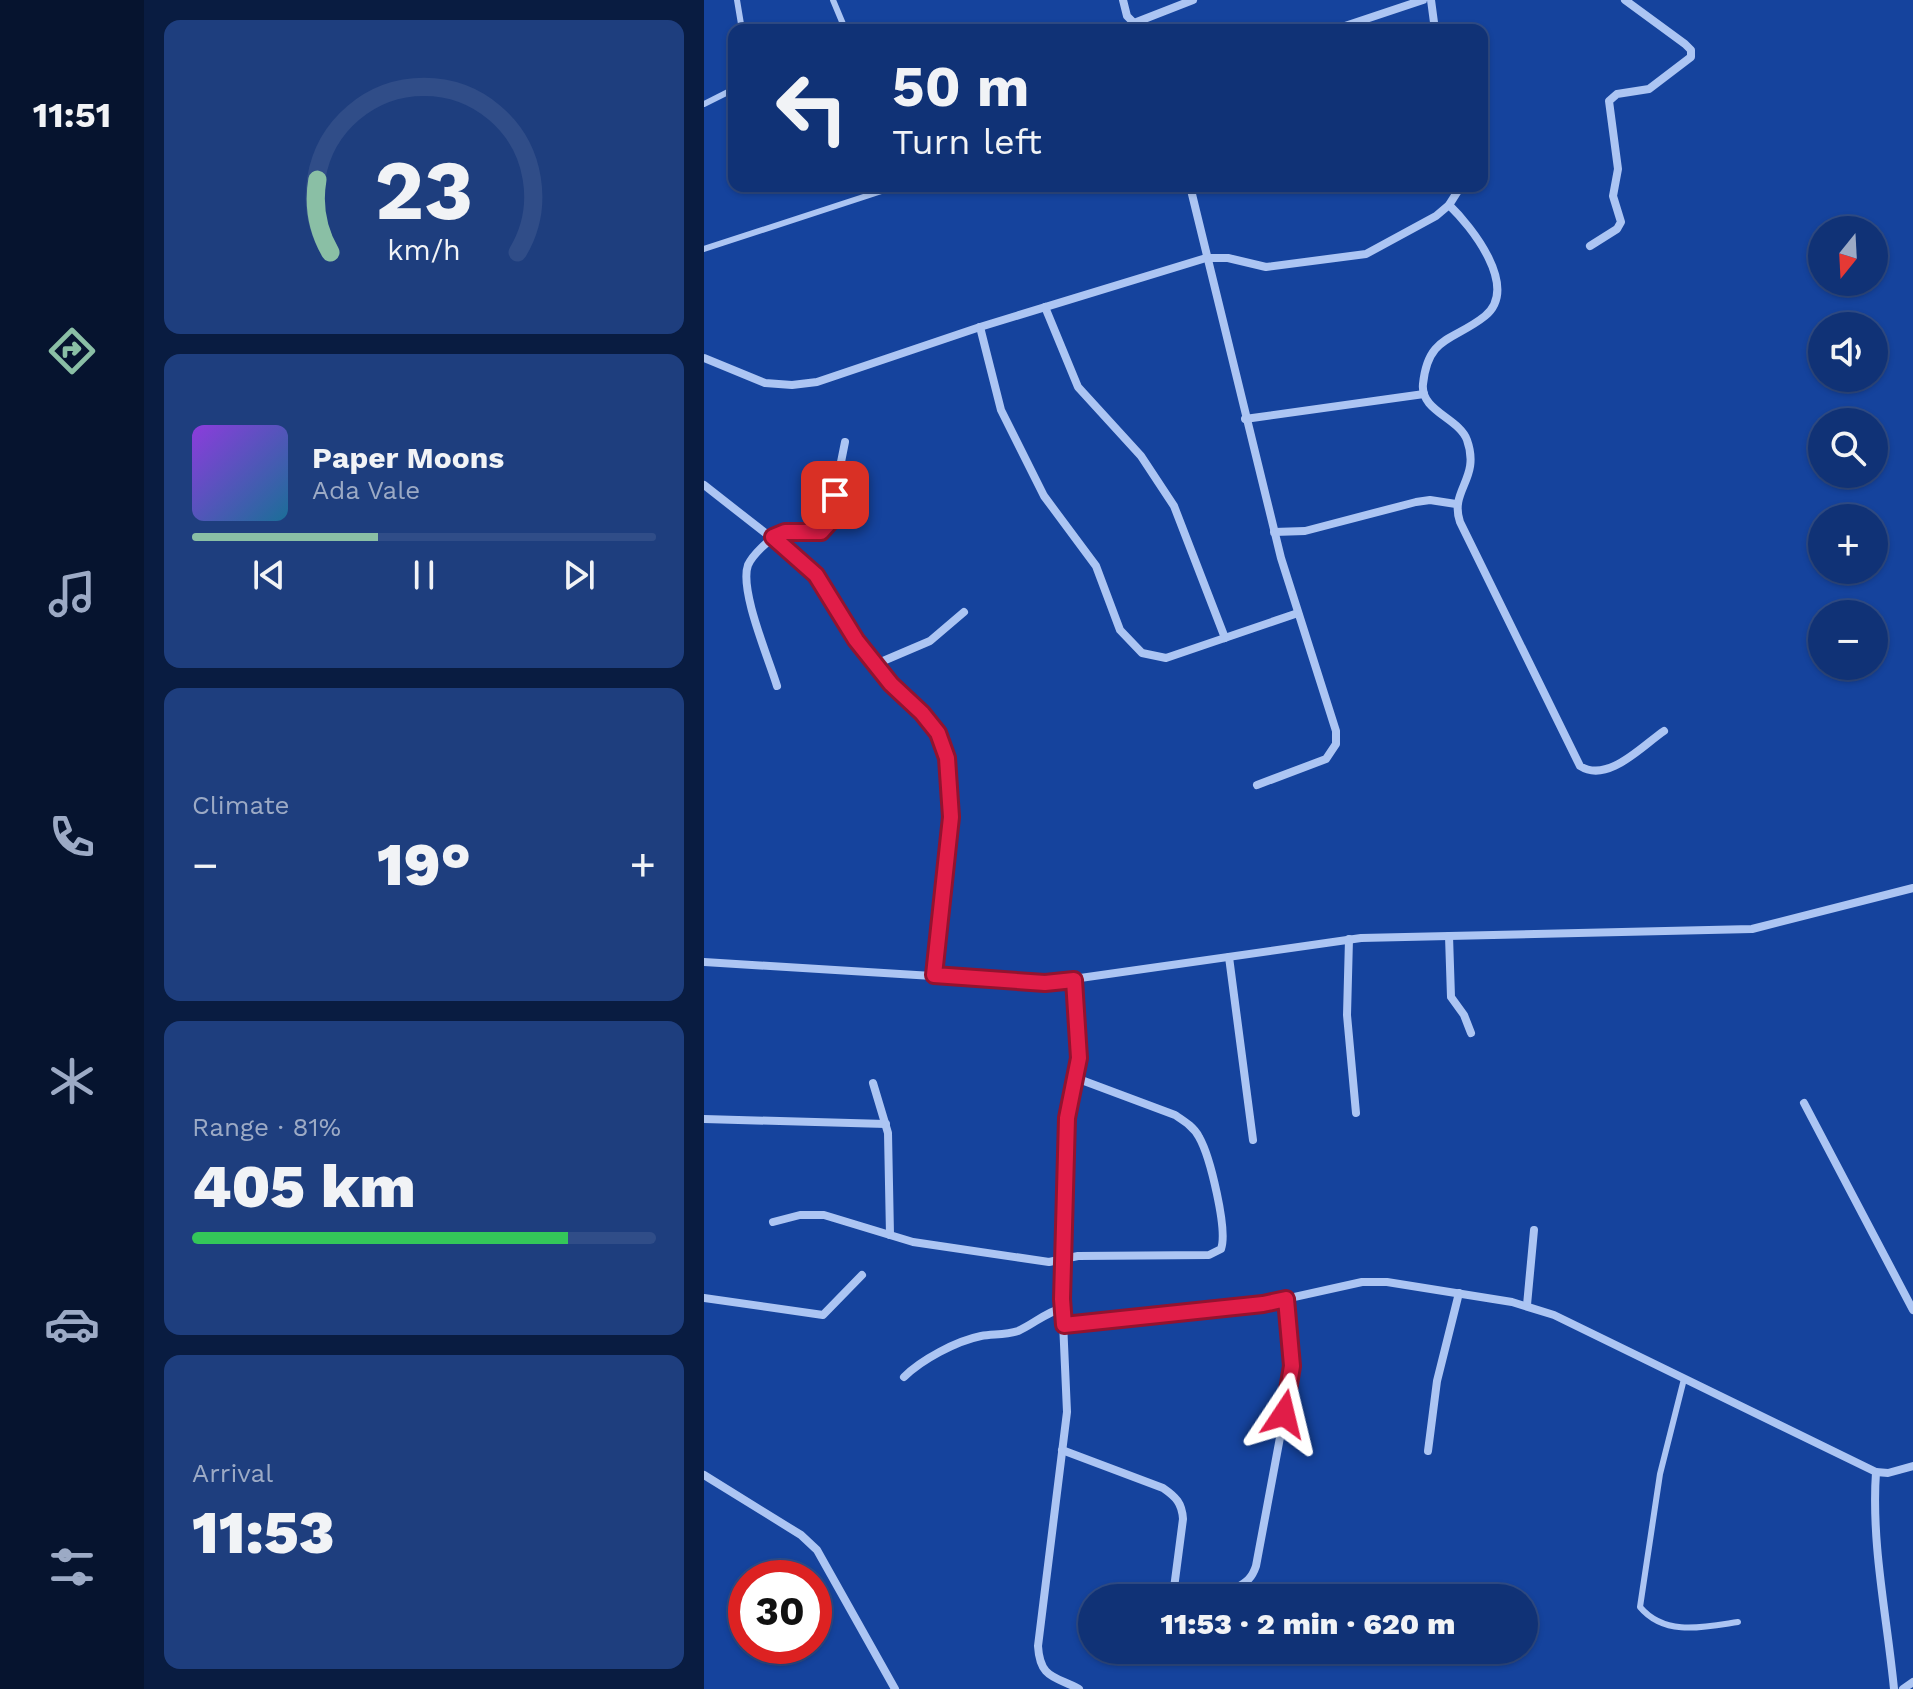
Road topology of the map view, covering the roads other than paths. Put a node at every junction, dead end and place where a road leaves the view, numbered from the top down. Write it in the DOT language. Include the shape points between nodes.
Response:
graph roads {
  1 [pos="737,0"];
  2 [pos="833,0"];
  3 [pos="1123,0"];
  4 [pos="1193,0"];
  5 [pos="1423,0"];
  6 [pos="1431,0"];
  7 [pos="1625,0"];
  8 [pos="741,24"];
  9 [pos="843,24"];
  10 [pos="1351,24"];
  11 [pos="1434,24"];
  12 [pos="728,92"];
  13 [pos="704,104"];
  14 [pos="879,192"];
  15 [pos="1191,192"];
  16 [pos="1457,192"];
  17 [pos="1449,205"];
  18 [pos="1590,246"];
  19 [pos="704,249"];
  20 [pos="1206,258"];
  21 [pos="1045,307"];
  22 [pos="980,327"];
  23 [pos="704,357"];
  24 [pos="1424,394"];
  25 [pos="1245,419"];
  26 [pos="845,442"];
  27 [pos="704,485"];
  28 [pos="1456,504"];
  29 [pos="1274,532"];
  30 [pos="773,537"];
  31 [pos="964,612"];
  32 [pos="1298,613"];
  33 [pos="1225,638"];
  34 [pos="876,664"];
  35 [pos="777,686"];
  36 [pos="1664,731"];
  37 [pos="1257,785"];
  38 [pos="1913,888"];
  39 [pos="1449,936"];
  40 [pos="1349,939"];
  41 [pos="1229,957"];
  42 [pos="704,962"];
  43 [pos="934,975"];
  44 [pos="1074,980"];
  45 [pos="1471,1033"];
  46 [pos="1076,1078"];
  47 [pos="873,1083"];
  48 [pos="1804,1103"];
  49 [pos="1356,1113"];
  50 [pos="704,1119"];
  51 [pos="886,1124"];
  52 [pos="1253,1140"];
  53 [pos="773,1222"];
  54 [pos="1534,1230"];
  55 [pos="890,1235"];
  56 [pos="1063,1261"];
  57 [pos="862,1275"];
  58 [pos="1459,1293"];
  59 [pos="704,1298"];
  60 [pos="1286,1299"];
  61 [pos="1527,1305"];
  62 [pos="1063,1308"];
  63 [pos="1913,1310"];
  64 [pos="1064,1325"];
  65 [pos="904,1377"];
  66 [pos="1684,1379"];
  67 [pos="1062,1450"];
  68 [pos="1428,1451"];
  69 [pos="1913,1466"];
  70 [pos="1876,1472"];
  71 [pos="704,1475"];
  72 [pos="1174,1584"];
  73 [pos="1241,1584"];
  74 [pos="1738,1622"];
  75 [pos="1913,1682"];
  76 [pos="895,1689"];
  77 [pos="1079,1689"];
  78 [pos="1894,1689"];
  79 [pos="1903,1689"];
  1 -- 8 [label="lane"];
  2 -- 9 [label="lane"];
  3 -- 4 [label="street" via="1134,23"];
  5 -- 10 [label="street"];
  6 -- 11 [label="street"];
  7 -- 18 [label="street" via="1685,44 1691,57 1649,89 1617,94 1609,101 1618,169 1613,196 1621,222"];
  12 -- 13 [label="lane"];
  14 -- 19 [label="lane"];
  15 -- 20 [label="street"];
  16 -- 17 [label="street"];
  17 -- 20 [label="street" via="1366,254 1266,267"];
  17 -- 24 [label="street" via="1473,228 1492,264 1494,301 1485,316 1432,351"];
  20 -- 21 [label="street"];
  20 -- 25 [label="street"];
  21 -- 22 [label="street"];
  21 -- 33 [label="street" via="1078,387 1141,456 1174,506"];
  22 -- 23 [label="street" via="817,382 792,385 765,383"];
  22 -- 33 [label="street" via="1001,410 1044,496 1096,566 1114,617 1131,644 1155,658 1166,658"];
  24 -- 25 [label="street"];
  24 -- 28 [label="street" via="1468,444 1471,473"];
  25 -- 29 [label="street"];
  26 -- 30 [label="street" via="828,527"];
  27 -- 30 [label="street"];
  28 -- 29 [label="street" via="1416,502 1305,531"];
  28 -- 36 [label="street" via="1460,522 1580,766 1594,771 1620,764"];
  29 -- 32 [label="street"];
  30 -- 34 [label="street" via="816,575"];
  30 -- 35 [label="street" via="752,558 746,580"];
  31 -- 34 [label="street" via="930,641"];
  32 -- 33 [label="street"];
  32 -- 37 [label="street" via="1336,744 1326,759"];
  34 -- 43 [label="street" via="938,733 947,758 951,817"];
  38 -- 39 [label="street" via="1752,929"];
  39 -- 40 [label="street"];
  39 -- 45 [label="street" via="1451,997"];
  40 -- 41 [label="street"];
  40 -- 49 [label="street" via="1347,1015"];
  41 -- 44 [label="street"];
  41 -- 52 [label="street"];
  42 -- 43 [label="street"];
  43 -- 44 [label="street" via="1045,983"];
  44 -- 46 [label="street"];
  46 -- 56 [label="street" via="1067,1118"];
  46 -- 56 [label="street" via="1190,1125 1206,1156 1223,1242 1209,1255 1078,1256"];
  47 -- 51 [label="street"];
  48 -- 63 [label="street"];
  50 -- 51 [label="street"];
  51 -- 55 [label="street"];
  53 -- 55 [label="street" via="824,1215"];
  54 -- 61 [label="street"];
  55 -- 56 [label="street"];
  56 -- 62 [label="street"];
  57 -- 59 [label="street" via="823,1315"];
  58 -- 60 [label="street" via="1362,1282"];
  58 -- 61 [label="street"];
  58 -- 68 [label="street" via="1437,1381"];
  60 -- 64 [label="street"];
  60 -- 73 [label="street" via="1290,1384 1253,1574"];
  61 -- 66 [label="street"];
  62 -- 64 [label="street"];
  62 -- 65 [label="street" via="1011,1333 950,1346"];
  64 -- 67 [label="street" via="1068,1393"];
  66 -- 70 [label="street"];
  66 -- 74 [label="lane" via="1660,1474 1640,1607 1654,1619 1684,1628"];
  67 -- 72 [label="street" via="1176,1497 1183,1519"];
  67 -- 77 [label="street" via="1039,1661 1044,1672"];
  69 -- 70 [label="street"];
  70 -- 78 [label="street" via="1875,1545"];
  71 -- 76 [label="street" via="817,1550"];
  75 -- 79 [label="street"];
}
